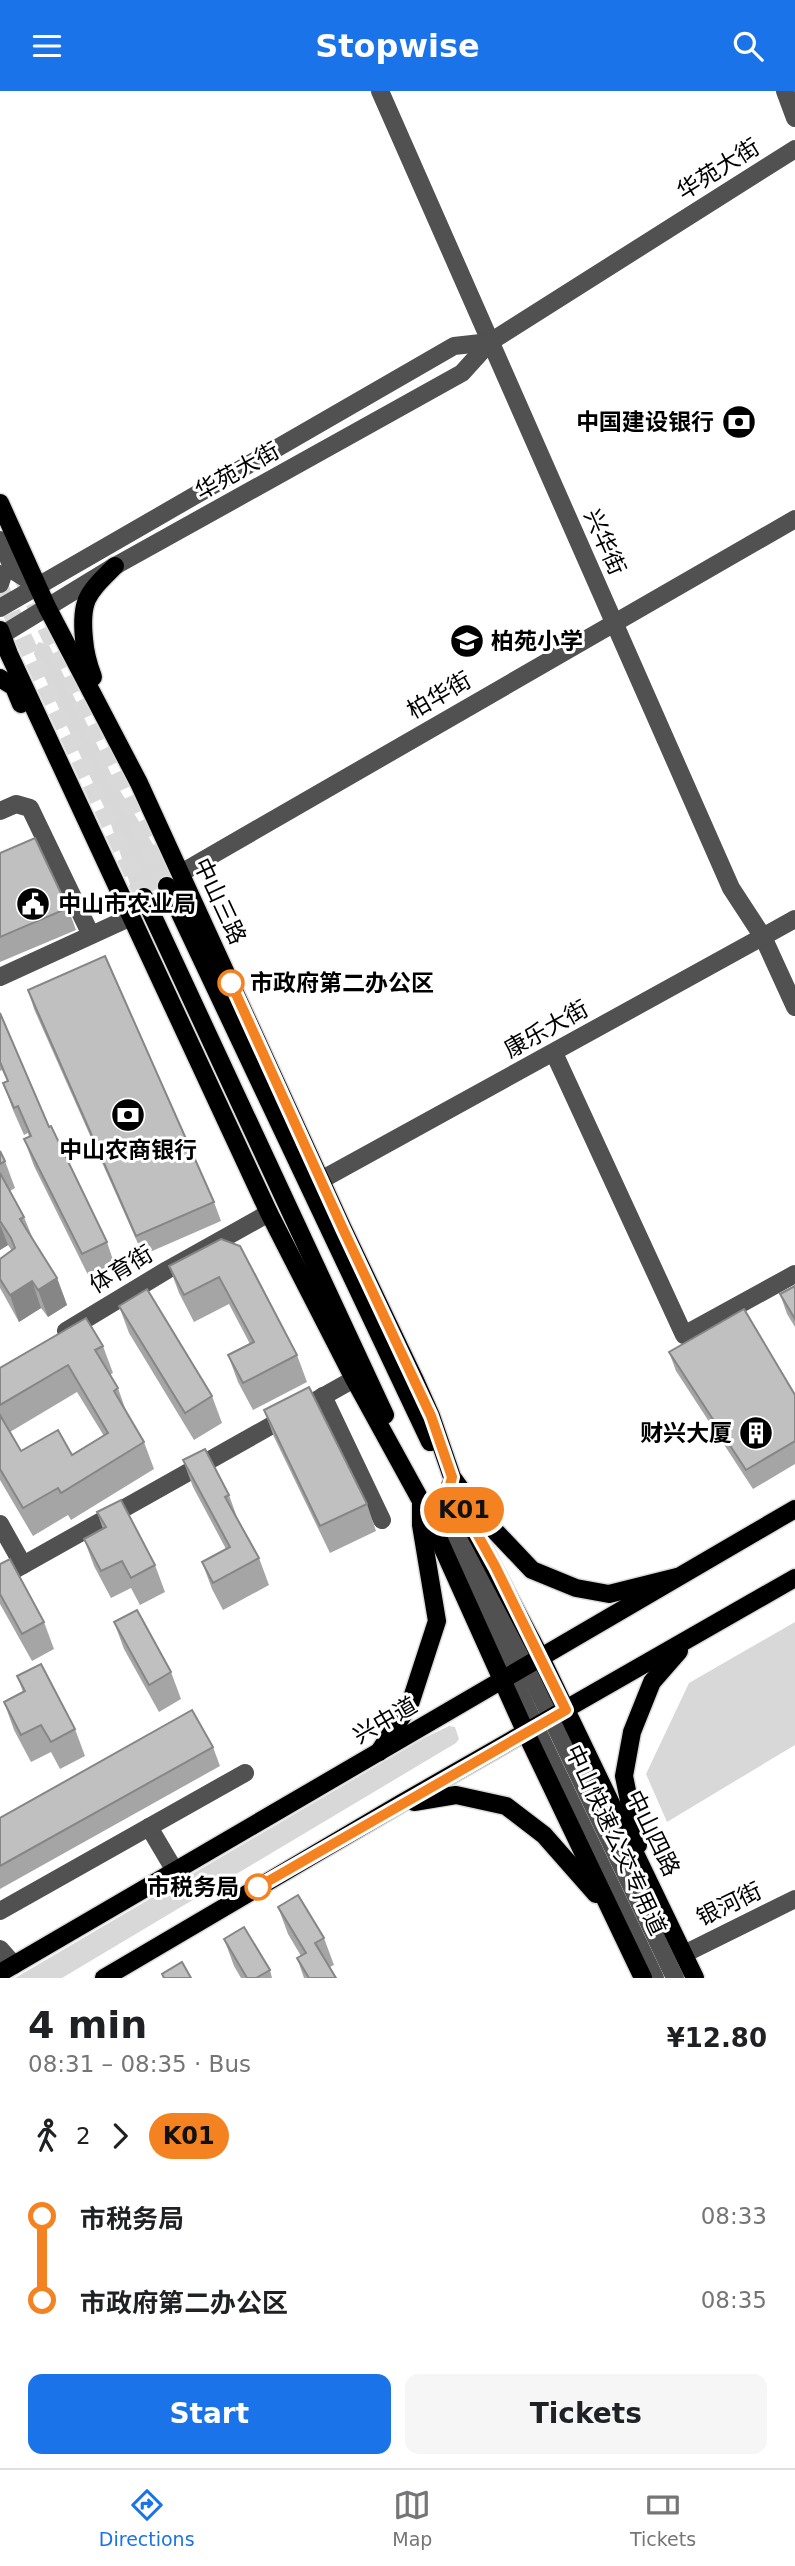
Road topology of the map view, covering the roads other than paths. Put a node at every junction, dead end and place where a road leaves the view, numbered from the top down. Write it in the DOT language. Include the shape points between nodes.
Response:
graph roads {
  1 [pos="380,91"];
  2 [pos="785,91"];
  3 [pos="795,118"];
  4 [pos="795,149"];
  5 [pos="490,342"];
  6 [pos="0,503"];
  7 [pos="795,519"];
  8 [pos="0,540"];
  9 [pos="115,566"];
  10 [pos="0,574"];
  11 [pos="0,585"];
  12 [pos="38,586"];
  13 [pos="47,607"];
  14 [pos="0,608"];
  15 [pos="614,623"];
  16 [pos="1,634"];
  17 [pos="0,678"];
  18 [pos="139,783"];
  19 [pos="81,810"];
  20 [pos="0,811"];
  21 [pos="181,873"];
  22 [pos="167,886"];
  23 [pos="144,897"];
  24 [pos="131,917"];
  25 [pos="795,919"];
  26 [pos="92,935"];
  27 [pos="763,937"];
  28 [pos="0,977"];
  29 [pos="795,1007"];
  30 [pos="554,1053"];
  31 [pos="321,1180"];
  32 [pos="269,1213"];
  33 [pos="795,1275"];
  34 [pos="48,1342"];
  35 [pos="354,1379"];
  36 [pos="323,1396"];
  37 [pos="451,1481"];
  38 [pos="421,1501"];
  39 [pos="795,1509"];
  40 [pos="382,1520"];
  41 [pos="0,1524"];
  42 [pos="23,1565"];
  43 [pos="677,1577"];
  44 [pos="0,1578"];
  45 [pos="795,1579"];
  46 [pos="690,1639"];
  47 [pos="521,1670"];
  48 [pos="545,1722"];
  49 [pos="379,1752"];
  50 [pos="245,1773"];
  51 [pos="400,1804"];
  52 [pos="149,1827"];
  53 [pos="643,1869"];
  54 [pos="176,1871"];
  55 [pos="795,1899"];
  56 [pos="0,1911"];
  57 [pos="611,1912"];
  58 [pos="0,1949"];
  59 [pos="684,1954"];
  60 [pos="7,1969"];
  61 [pos="104,1978"];
  62 [pos="643,1978"];
  63 [pos="655,1978"];
  64 [pos="675,1978"];
  65 [pos="695,1978"];
  1 -- 5 [label="street, 兴华街"];
  2 -- 3 [label="street"];
  4 -- 5 [label="street, 华苑大街"];
  5 -- 9 [label="street, 华苑大街" via="463,373"];
  5 -- 12 [label="street, 华苑大街" via="454,346"];
  5 -- 15 [label="street, 兴华街"];
  6 -- 12 [label="main road, 中山三路"];
  7 -- 15 [label="street, 柏华街"];
  8 -- 12 [label="street" via="15,571"];
  9 -- 13 [label="street, 华苑大街"];
  9 -- 18 [label="main road" via="89,595 81,613 86,661"];
  10 -- 11 [label="street"];
  12 -- 13 [label="main road, 中山三路"];
  12 -- 14 [label="street, 华苑大街"];
  13 -- 16 [label="street, 华苑大街"];
  13 -- 18 [label="main road, 中山三路"];
  15 -- 21 [label="street, 柏华街"];
  15 -- 27 [label="street, 兴华街" via="731,888"];
  16 -- 19 [label="main road, 中山三路"];
  17 -- 19 [label="main road" via="14,687 44,755"];
  18 -- 21 [label="main road, 中山三路"];
  19 -- 24 [label="main road, 中山三路"];
  20 -- 26 [label="street" via="16,804 30,808 41,844"];
  21 -- 31 [label="main road, 中山三路"];
  22 -- 37 [label="main road, 中山三路"];
  23 -- 38 [label="main road, 中山三路" via="381,1405"];
  24 -- 26 [label="street"];
  24 -- 32 [label="main road, 中山三路"];
  25 -- 27 [label="street, 康乐大街"];
  26 -- 28 [label="street"];
  27 -- 29 [label="street, 兴华街"];
  27 -- 30 [label="street, 康乐大街"];
  30 -- 31 [label="street, 康乐大街"];
  30 -- 33 [label="street" via="684,1335"];
  31 -- 37 [label="main road, 中山三路" via="431,1416"];
  32 -- 34 [label="street, 体育街"];
  32 -- 35 [label="main road, 中山三路"];
  35 -- 36 [label="street"];
  35 -- 38 [label="main road, 中山三路"];
  36 -- 40 [label="street"];
  36 -- 42 [label="street"];
  37 -- 43 [label="main road" via="532,1570 576,1588 609,1594"];
  37 -- 47 [label="main road, 中山三路"];
  38 -- 47 [label="main road, 中山三路"];
  38 -- 49 [label="main road" via="437,1622 410,1704"];
  39 -- 43 [label="main road, 兴中道"];
  41 -- 42 [label="street"];
  42 -- 44 [label="street"];
  43 -- 47 [label="main road, 兴中道"];
  45 -- 46 [label="main road"];
  46 -- 48 [label="main road"];
  46 -- 53 [label="main road" via="652,1682 632,1732 624,1776"];
  47 -- 48 [label="main road"];
  47 -- 48 [label="main road, 中山三路"];
  47 -- 49 [label="main road, 兴中道"];
  48 -- 51 [label="main road"];
  48 -- 53 [label="main road, 中山四路"];
  48 -- 57 [label="main road"];
  48 -- 63 [label="street, 中山快速公交专用道"];
  48 -- 64 [label="street, 中山快速公交专用道"];
  49 -- 54 [label="main road, 兴中道"];
  50 -- 52 [label="street"];
  51 -- 57 [label="main road" via="456,1795 506,1806 544,1835"];
  51 -- 61 [label="main road"];
  52 -- 54 [label="street"];
  52 -- 56 [label="street"];
  53 -- 59 [label="main road, 中山四路"];
  54 -- 60 [label="main road, 兴中道"];
  55 -- 59 [label="street, 银河街"];
  57 -- 62 [label="main road"];
  58 -- 60 [label="street"];
  59 -- 65 [label="main road, 中山四路"];
}
